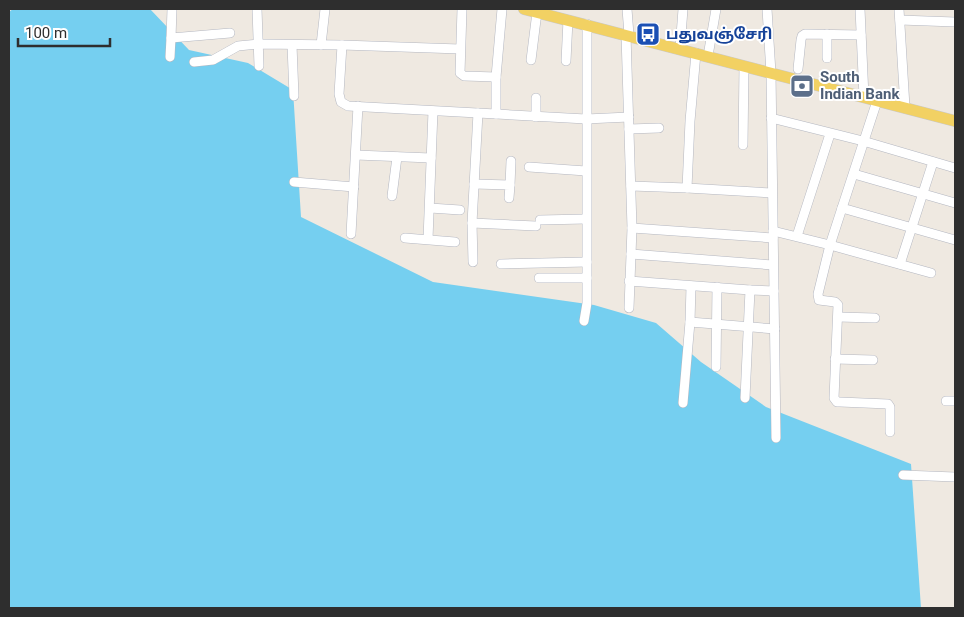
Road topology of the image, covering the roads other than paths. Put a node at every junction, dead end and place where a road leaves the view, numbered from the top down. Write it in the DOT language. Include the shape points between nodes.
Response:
graph roads {
  1 [pos="172,9"];
  2 [pos="257,9"];
  3 [pos="325,9"];
  4 [pos="462,9"];
  5 [pos="502,9"];
  6 [pos="524,9"];
  7 [pos="627,9"];
  8 [pos="683,9"];
  9 [pos="716,9"];
  10 [pos="768,9"];
  11 [pos="860,9"];
  12 [pos="900,9"];
  13 [pos="537,12"];
  14 [pos="568,20"];
  15 [pos="900,20"];
  16 [pos="955,22"];
  17 [pos="587,24"];
  18 [pos="230,33"];
  19 [pos="827,34"];
  20 [pos="627,35"];
  21 [pos="861,35"];
  22 [pos="171,38"];
  23 [pos="258,44"];
  24 [pos="292,45"];
  25 [pos="321,45"];
  26 [pos="342,45"];
  27 [pos="460,49"];
  28 [pos="680,49"];
  29 [pos="696,53"];
  30 [pos="708,56"];
  31 [pos="170,57"];
  32 [pos="827,58"];
  33 [pos="531,60"];
  34 [pos="566,61"];
  35 [pos="194,62"];
  36 [pos="259,66"];
  37 [pos="744,66"];
  38 [pos="798,68"];
  39 [pos="771,73"];
  40 [pos="496,77"];
  41 [pos="294,96"];
  42 [pos="864,97"];
  43 [pos="536,98"];
  44 [pos="877,101"];
  45 [pos="358,106"];
  46 [pos="905,107"];
  47 [pos="433,111"];
  48 [pos="478,113"];
  49 [pos="496,114"];
  50 [pos="536,116"];
  51 [pos="629,117"];
  52 [pos="771,118"];
  53 [pos="586,119"];
  54 [pos="955,120"];
  55 [pos="659,128"];
  56 [pos="629,129"];
  57 [pos="830,134"];
  58 [pos="863,142"];
  59 [pos="743,145"];
  60 [pos="356,155"];
  61 [pos="397,157"];
  62 [pos="431,158"];
  63 [pos="511,161"];
  64 [pos="933,162"];
  65 [pos="529,167"];
  66 [pos="955,168"];
  67 [pos="586,171"];
  68 [pos="854,174"];
  69 [pos="294,182"];
  70 [pos="474,184"];
  71 [pos="510,185"];
  72 [pos="631,186"];
  73 [pos="354,187"];
  74 [pos="687,188"];
  75 [pos="772,193"];
  76 [pos="922,194"];
  77 [pos="392,196"];
  78 [pos="509,198"];
  79 [pos="955,203"];
  80 [pos="430,208"];
  81 [pos="842,208"];
  82 [pos="460,210"];
  83 [pos="586,219"];
  84 [pos="472,223"];
  85 [pos="632,228"];
  86 [pos="912,228"];
  87 [pos="351,234"];
  88 [pos="773,235"];
  89 [pos="797,236"];
  90 [pos="405,238"];
  91 [pos="428,240"];
  92 [pos="955,240"];
  93 [pos="454,242"];
  94 [pos="830,245"];
  95 [pos="631,254"];
  96 [pos="473,262"];
  97 [pos="586,262"];
  98 [pos="501,264"];
  99 [pos="900,264"];
  100 [pos="773,265"];
  101 [pos="931,273"];
  102 [pos="539,278"];
  103 [pos="587,278"];
  104 [pos="629,281"];
  105 [pos="691,286"];
  106 [pos="717,287"];
  107 [pos="750,290"];
  108 [pos="774,291"];
  109 [pos="629,308"];
  110 [pos="838,317"];
  111 [pos="875,318"];
  112 [pos="584,321"];
  113 [pos="690,322"];
  114 [pos="716,324"];
  115 [pos="748,326"];
  116 [pos="774,329"];
  117 [pos="835,360"];
  118 [pos="873,360"];
  119 [pos="716,367"];
  120 [pos="745,398"];
  121 [pos="683,403"];
  122 [pos="890,432"];
  123 [pos="776,438"];
  124 [pos="903,475"];
  125 [pos="955,477"];
  1 -- 22 [label="street"];
  2 -- 23 [label="street"];
  3 -- 25 [label="street"];
  4 -- 27 [label="street"];
  5 -- 40 [label="street"];
  6 -- 13 [label="main road"];
  7 -- 20 [label="street"];
  8 -- 28 [label="street"];
  9 -- 30 [label="street"];
  10 -- 39 [label="street"];
  11 -- 21 [label="street"];
  12 -- 15 [label="street"];
  13 -- 14 [label="main road"];
  13 -- 33 [label="street"];
  14 -- 17 [label="main road"];
  14 -- 34 [label="street"];
  15 -- 16 [label="street"];
  15 -- 46 [label="street"];
  17 -- 20 [label="main road"];
  17 -- 53 [label="street"];
  18 -- 22 [label="street"];
  19 -- 21 [label="street"];
  19 -- 32 [label="street"];
  19 -- 38 [label="street" via="802,36"];
  20 -- 28 [label="main road"];
  20 -- 51 [label="street"];
  21 -- 42 [label="street"];
  22 -- 31 [label="street"];
  23 -- 24 [label="street"];
  23 -- 35 [label="street" via="238,46 213,60"];
  23 -- 36 [label="street"];
  24 -- 25 [label="street"];
  24 -- 41 [label="street"];
  25 -- 26 [label="street"];
  26 -- 27 [label="street"];
  26 -- 45 [label="street" via="339,94 348,106"];
  27 -- 40 [label="street" via="462,75"];
  28 -- 29 [label="main road"];
  29 -- 30 [label="main road"];
  29 -- 74 [label="street"];
  30 -- 37 [label="main road"];
  37 -- 39 [label="main road"];
  37 -- 59 [label="street"];
  39 -- 42 [label="main road"];
  39 -- 52 [label="street"];
  40 -- 49 [label="street"];
  42 -- 44 [label="main road"];
  43 -- 50 [label="street"];
  44 -- 46 [label="main road"];
  44 -- 58 [label="street"];
  45 -- 47 [label="street"];
  45 -- 60 [label="street"];
  46 -- 54 [label="main road"];
  47 -- 48 [label="street"];
  47 -- 62 [label="street"];
  48 -- 49 [label="street"];
  48 -- 70 [label="street"];
  49 -- 50 [label="street"];
  50 -- 53 [label="street"];
  51 -- 53 [label="street"];
  51 -- 56 [label="street"];
  52 -- 57 [label="street"];
  52 -- 75 [label="street"];
  53 -- 67 [label="street"];
  55 -- 56 [label="street"];
  56 -- 72 [label="street"];
  57 -- 58 [label="street"];
  57 -- 89 [label="street"];
  58 -- 64 [label="street"];
  58 -- 68 [label="street"];
  60 -- 61 [label="street"];
  60 -- 73 [label="street"];
  61 -- 62 [label="street"];
  61 -- 77 [label="street"];
  62 -- 80 [label="street"];
  63 -- 71 [label="street"];
  64 -- 66 [label="street"];
  64 -- 76 [label="street"];
  65 -- 67 [label="street"];
  67 -- 83 [label="street"];
  68 -- 76 [label="street"];
  68 -- 81 [label="street"];
  69 -- 73 [label="street"];
  70 -- 71 [label="street"];
  70 -- 84 [label="street"];
  71 -- 78 [label="street"];
  72 -- 74 [label="street"];
  72 -- 85 [label="street"];
  73 -- 87 [label="street"];
  74 -- 75 [label="street"];
  75 -- 88 [label="street"];
  76 -- 79 [label="street"];
  76 -- 86 [label="street"];
  80 -- 82 [label="street"];
  80 -- 91 [label="street"];
  81 -- 86 [label="street"];
  81 -- 94 [label="street"];
  83 -- 84 [label="street"];
  83 -- 97 [label="street"];
  84 -- 96 [label="street"];
  85 -- 88 [label="street"];
  85 -- 95 [label="street"];
  86 -- 92 [label="street"];
  86 -- 99 [label="street"];
  88 -- 89 [label="street"];
  88 -- 100 [label="street"];
  89 -- 94 [label="street"];
  90 -- 91 [label="street"];
  91 -- 93 [label="street"];
  94 -- 99 [label="street"];
  94 -- 110 [label="street" via="818,297 822,301 835,302"];
  95 -- 100 [label="street"];
  95 -- 104 [label="street"];
  97 -- 98 [label="street"];
  97 -- 103 [label="street"];
  99 -- 101 [label="street"];
  100 -- 108 [label="street"];
  102 -- 103 [label="street"];
  103 -- 112 [label="street"];
  104 -- 105 [label="street"];
  104 -- 109 [label="street"];
  105 -- 106 [label="street"];
  105 -- 113 [label="street"];
  106 -- 107 [label="street"];
  106 -- 114 [label="street"];
  107 -- 108 [label="street"];
  107 -- 115 [label="street"];
  108 -- 116 [label="street"];
  110 -- 111 [label="street"];
  110 -- 117 [label="street"];
  113 -- 114 [label="street"];
  113 -- 121 [label="street"];
  114 -- 115 [label="street"];
  114 -- 119 [label="street"];
  115 -- 116 [label="street"];
  115 -- 120 [label="street"];
  116 -- 123 [label="street"];
  117 -- 118 [label="street"];
  117 -- 122 [label="street" via="835,400 888,404"];
  124 -- 125 [label="street"];
}
